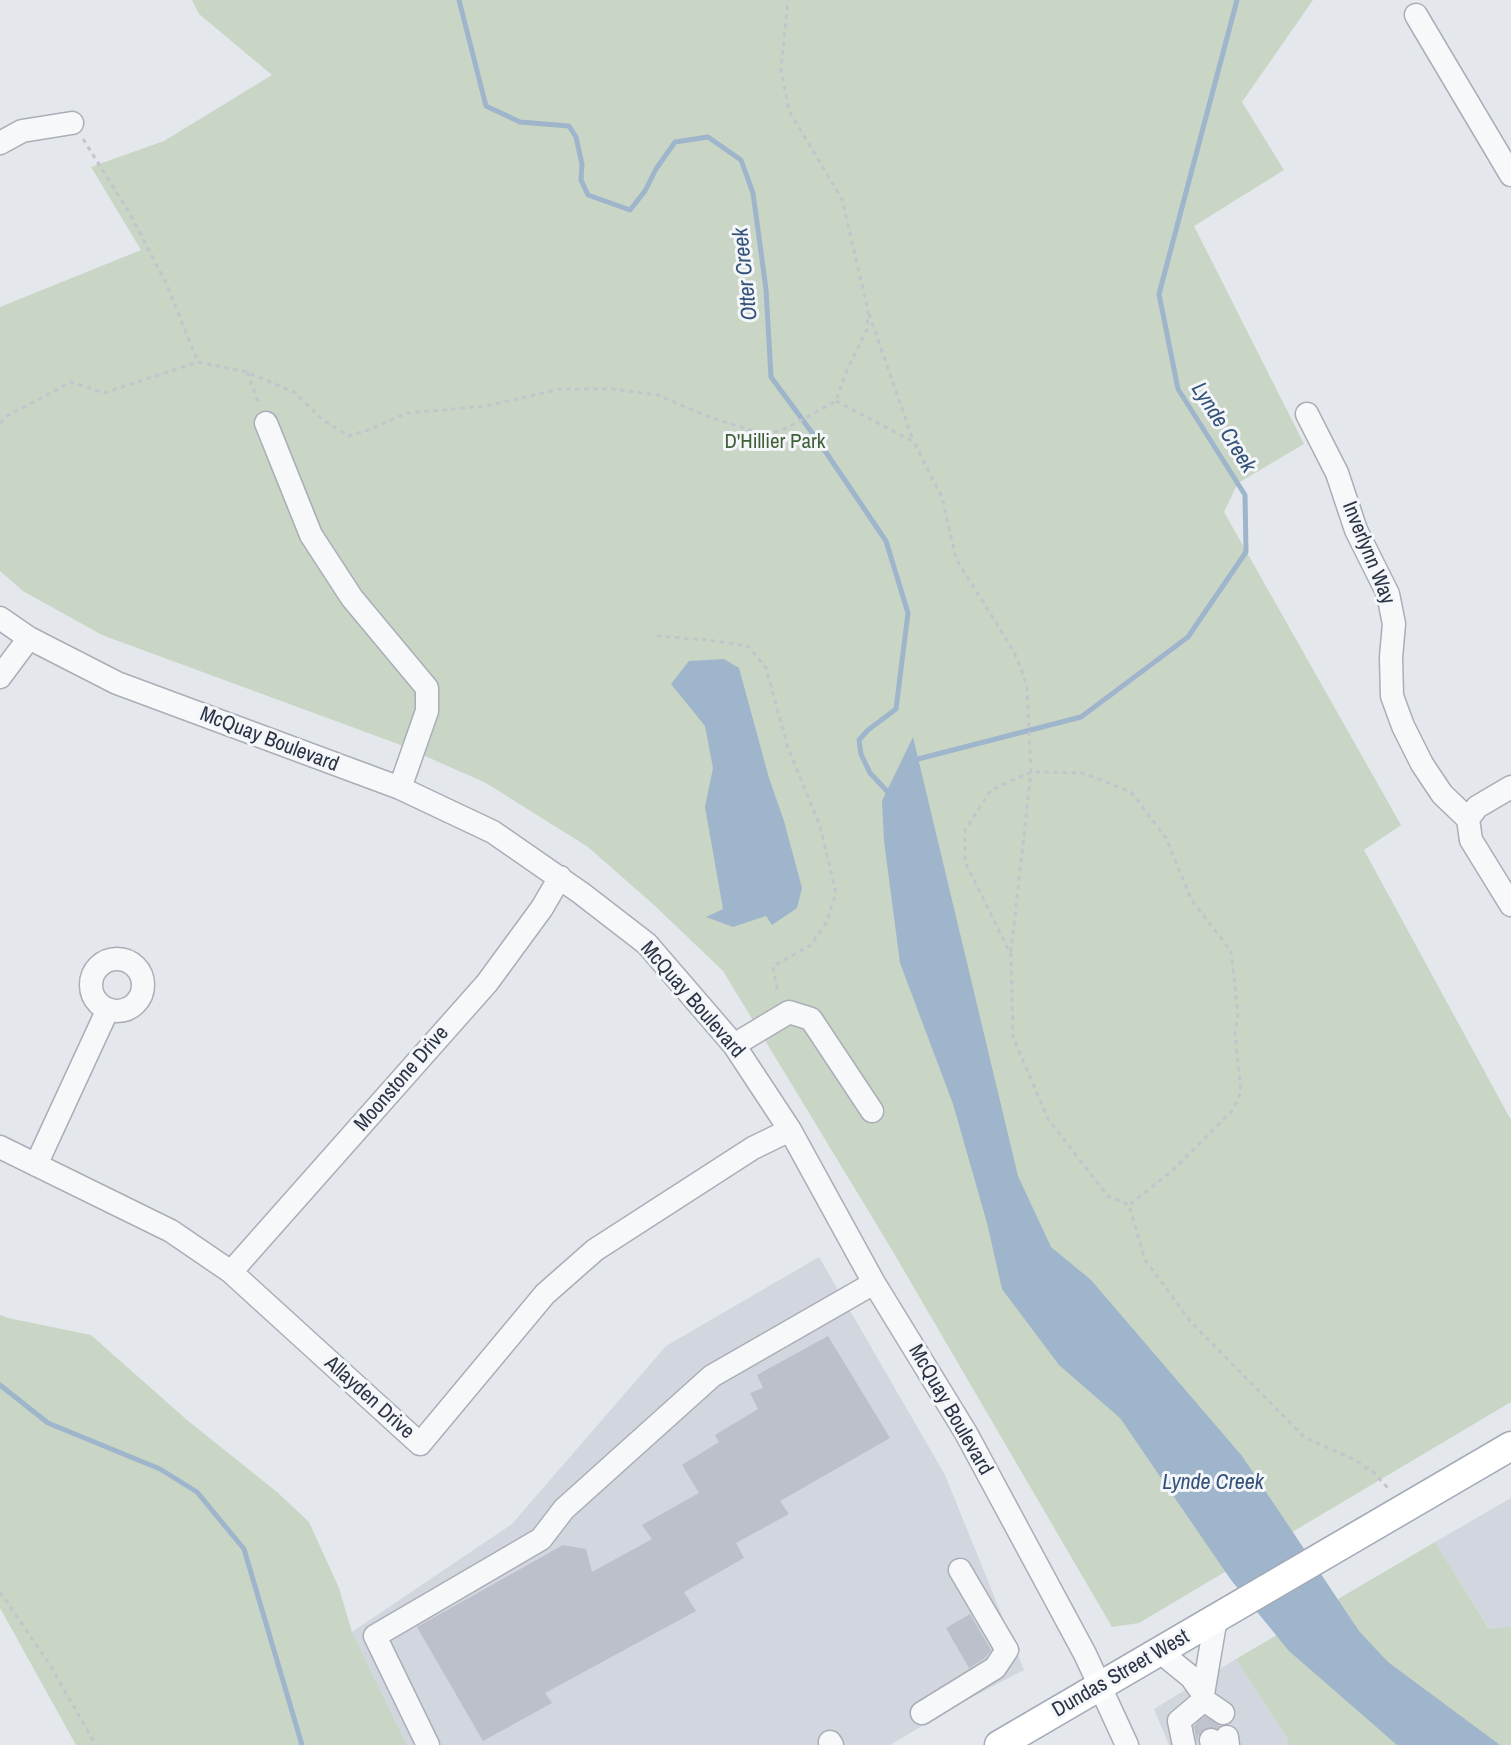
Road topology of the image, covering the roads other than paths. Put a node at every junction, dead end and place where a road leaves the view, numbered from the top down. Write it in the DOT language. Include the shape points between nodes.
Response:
graph roads {
  1 [pos="1416,15"];
  2 [pos="72,123"];
  3 [pos="0,143"];
  4 [pos="1511,175"];
  5 [pos="1307,414"];
  6 [pos="266,423"];
  7 [pos="0,618"];
  8 [pos="30,638"];
  9 [pos="0,677"];
  10 [pos="1511,787"];
  11 [pos="400,788"];
  12 [pos="1468,819"];
  13 [pos="560,877"];
  14 [pos="1511,906"];
  15 [pos="108,1009"];
  16 [pos="734,1045"];
  17 [pos="873,1111"];
  18 [pos="790,1130"];
  19 [pos="0,1147"];
  20 [pos="36,1165"];
  21 [pos="231,1272"];
  22 [pos="874,1283"];
  23 [pos="1511,1446"];
  24 [pos="960,1570"];
  25 [pos="1216,1618"];
  26 [pos="1160,1651"];
  27 [pos="1099,1687"];
  28 [pos="1209,1706"];
  29 [pos="922,1713"];
  30 [pos="428,1745"];
  31 [pos="999,1745"];
  32 [pos="1127,1745"];
  33 [pos="1184,1745"];
  1 -- 4 [label="street"];
  2 -- 3 [label="street" via="22,131"];
  5 -- 12 [label="street, Inverlynn Way" via="1388,594 1394,624 1392,696 1403,726 1442,794"];
  6 -- 11 [label="street" via="311,535 352,598 427,688 427,711"];
  7 -- 8 [label="street, McQuay Boulevard"];
  8 -- 9 [label="street"];
  8 -- 11 [label="street, McQuay Boulevard" via="117,683"];
  10 -- 12 [label="street" via="1477,807"];
  11 -- 13 [label="street, McQuay Boulevard" via="493,832"];
  12 -- 14 [label="street" via="1471,840"];
  13 -- 16 [label="street, McQuay Boulevard" via="647,944"];
  13 -- 21 [label="street, Moonstone Drive" via="487,983"];
  15 -- 20 [label="street"];
  16 -- 17 [label="street" via="789,1012 811,1019"];
  16 -- 18 [label="street, McQuay Boulevard"];
  18 -- 21 [label="street, Allayden Drive" via="753,1148 596,1250 545,1294 420,1444"];
  18 -- 22 [label="street, McQuay Boulevard"];
  19 -- 20 [label="street, Allayden Drive"];
  20 -- 21 [label="street, Allayden Drive" via="171,1231"];
  22 -- 27 [label="street, McQuay Boulevard" via="966,1433"];
  22 -- 30 [label="street" via="712,1376 564,1509 541,1539 375,1636"];
  23 -- 25 [label="main road, Dundas Street West"];
  24 -- 29 [label="street" via="1007,1650 995,1668"];
  25 -- 26 [label="main road, Dundas Street West"];
  25 -- 28 [label="street"];
  26 -- 27 [label="main road, Dundas Street West"];
  26 -- 28 [label="street" via="1191,1677"];
  27 -- 31 [label="main road, Dundas Street West"];
  27 -- 32 [label="street, McQuay Boulevard"];
  28 -- 33 [label="street" via="1179,1721"];
}
